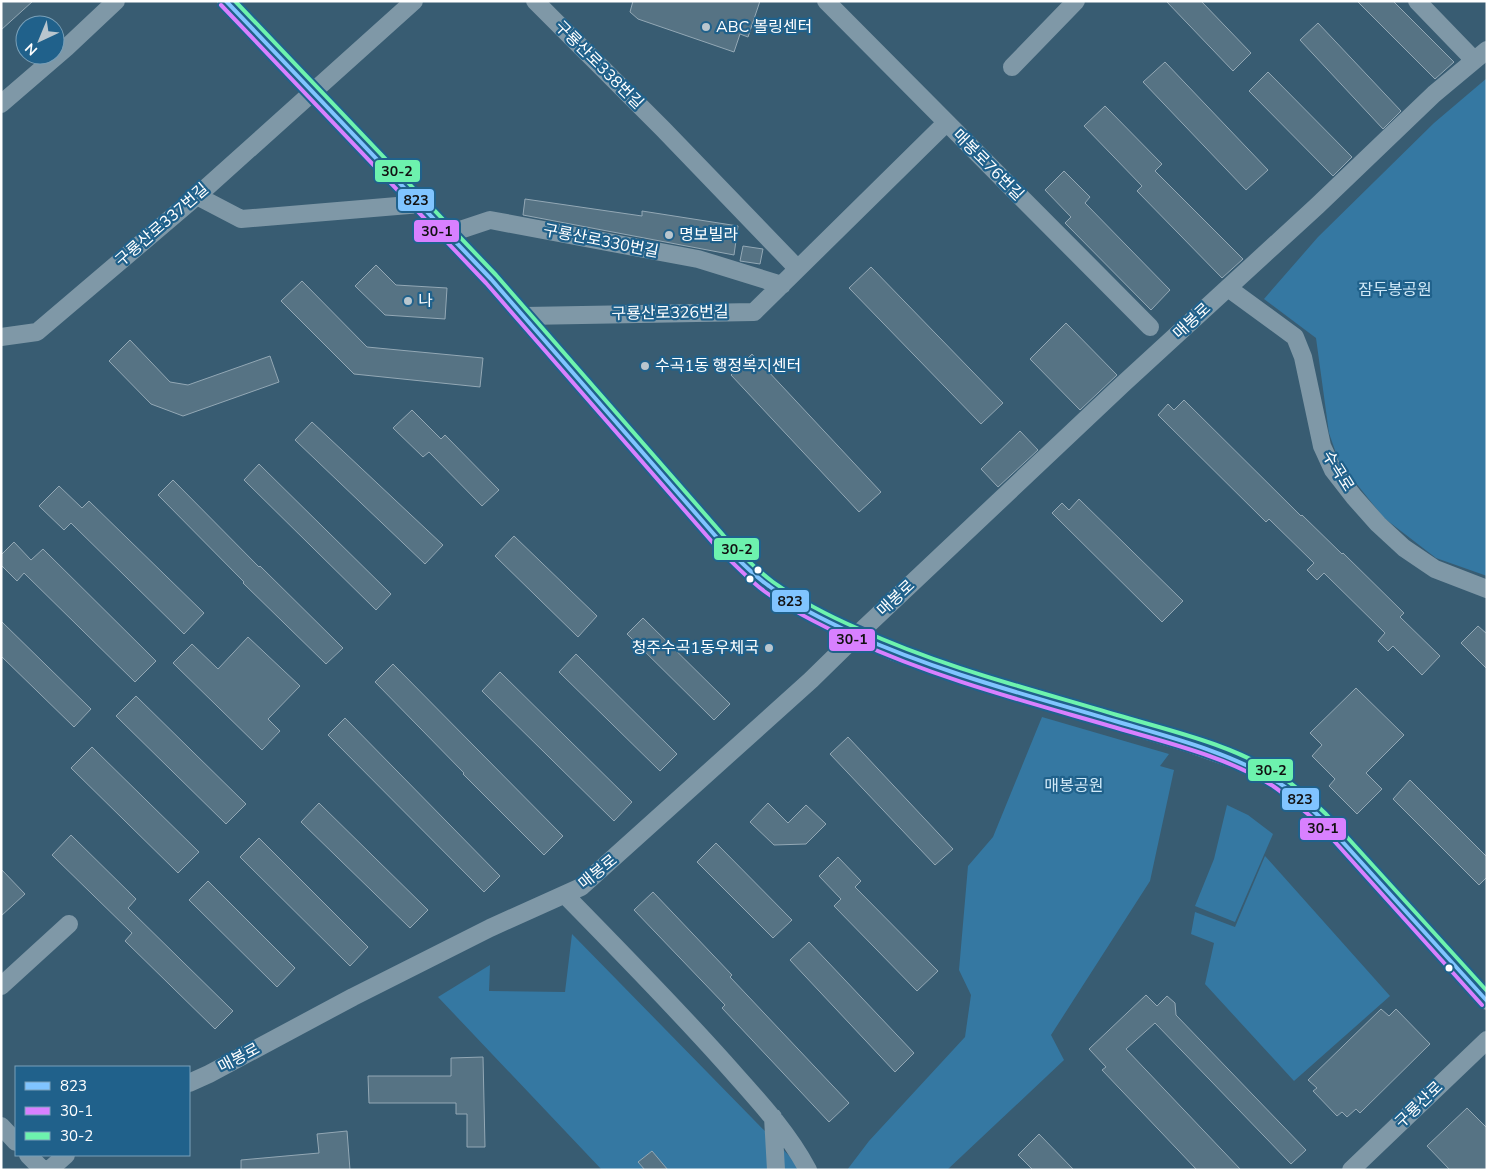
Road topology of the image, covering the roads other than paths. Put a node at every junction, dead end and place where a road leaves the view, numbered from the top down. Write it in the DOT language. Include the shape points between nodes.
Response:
graph roads {
  1 [pos="116,1"];
  2 [pos="226,1"];
  3 [pos="414,1"];
  4 [pos="535,1"];
  5 [pos="826,1"];
  6 [pos="1076,1"];
  7 [pos="1417,1"];
  8 [pos="1481,55"];
  9 [pos="1012,67"];
  10 [pos="311,92"];
  11 [pos="1,104"];
  12 [pos="946,123"];
  13 [pos="196,196"];
  14 [pos="420,204"];
  15 [pos="448,234"];
  16 [pos="797,268"];
  17 [pos="782,285"];
  18 [pos="1228,288"];
  19 [pos="525,316"];
  20 [pos="1150,327"];
  21 [pos="1,337"];
  22 [pos="1487,589"];
  23 [pos="857,634"];
  24 [pos="565,895"];
  25 [pos="69,924"];
  26 [pos="1,986"];
  27 [pos="1487,1001"];
  28 [pos="1487,1040"];
  29 [pos="190,1083"];
  30 [pos="773,1117"];
  31 [pos="1,1126"];
  32 [pos="15,1141"];
  33 [pos="29,1156"];
  34 [pos="65,1156"];
  35 [pos="42,1170"];
  36 [pos="49,1170"];
  37 [pos="776,1170"];
  38 [pos="808,1170"];
  39 [pos="1351,1170"];
  1 -- 11 [label="street"];
  2 -- 10 [label="street"];
  3 -- 10 [label="street"];
  4 -- 16 [label="street, 구룡산로338번길"];
  5 -- 12 [label="street, 매봉로76번길"];
  6 -- 9 [label="street"];
  7 -- 8 [label="street"];
  8 -- 18 [label="street, 매봉로" via="1434,94"];
  10 -- 13 [label="street, 구룡산로337번길"];
  10 -- 14 [label="street"];
  12 -- 16 [label="street, 구룡산로326번길"];
  12 -- 20 [label="street, 매봉로76번길"];
  13 -- 14 [label="street" via="241,219"];
  13 -- 21 [label="street, 구룡산로337번길" via="36,332"];
  14 -- 15 [label="street"];
  15 -- 17 [label="street, 구룡산로330번길" via="490,220 698,259"];
  15 -- 19 [label="street"];
  16 -- 17 [label="street, 구룡산로326번길"];
  17 -- 19 [label="street, 구룡산로326번길" via="754,312"];
  18 -- 22 [label="street, 수곡로" via="1295,337 1303,358 1322,446 1333,470 1354,497 1404,548 1435,569"];
  18 -- 23 [label="street, 매봉로"];
  19 -- 23 [label="street" via="719,540 749,570 793,604"];
  23 -- 24 [label="street, 매봉로" via="811,680 615,858 582,887"];
  23 -- 27 [label="street" via="894,652 966,677 1188,743 1238,761 1275,780 1321,818"];
  24 -- 29 [label="street, 매봉로" via="490,928"];
  24 -- 30 [label="street" via="640,970"];
  25 -- 26 [label="street"];
  28 -- 39 [label="street, 구룡산로"];
  30 -- 37 [label="street"];
  30 -- 38 [label="street"];
  31 -- 32 [label="street"];
  33 -- 35 [label="street"];
  34 -- 36 [label="street"];
}
